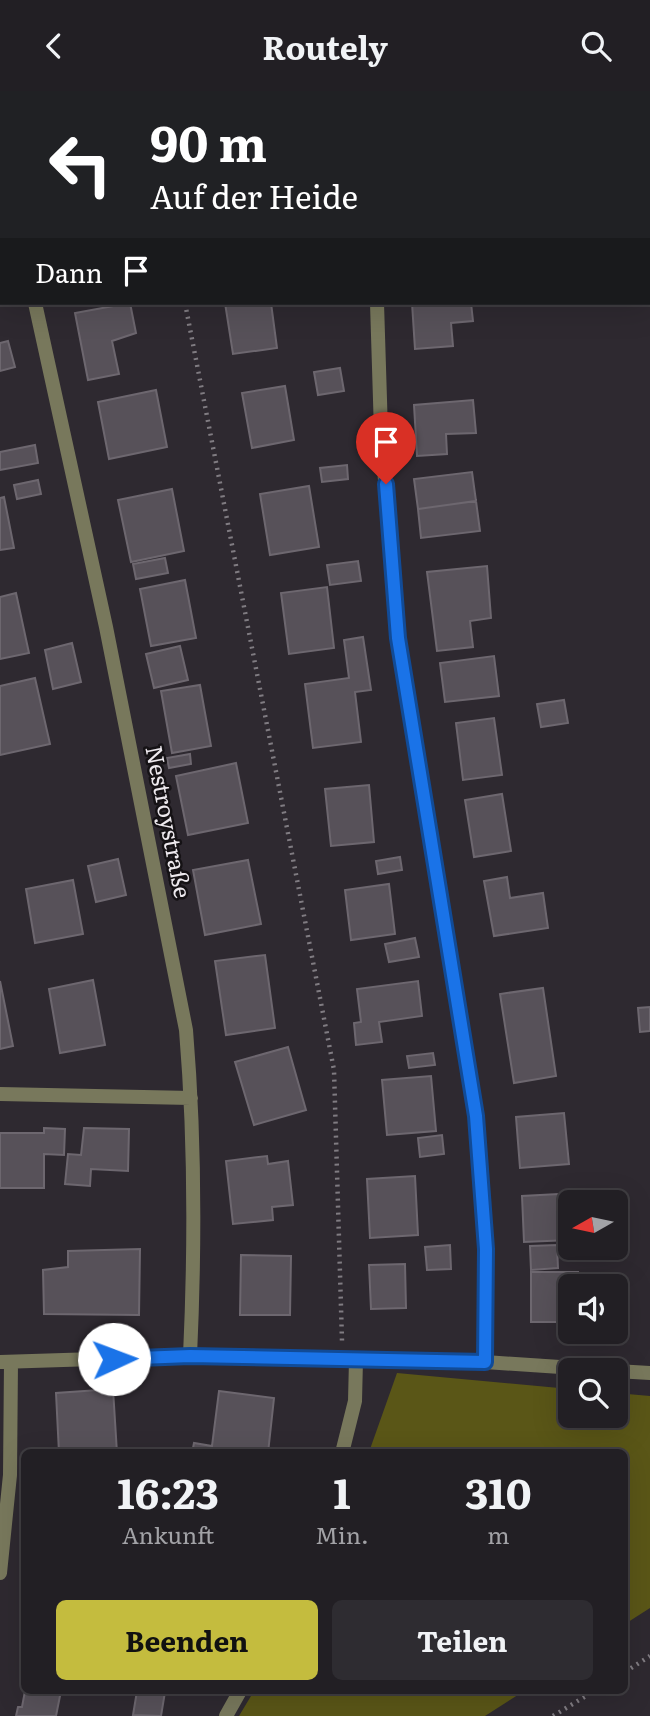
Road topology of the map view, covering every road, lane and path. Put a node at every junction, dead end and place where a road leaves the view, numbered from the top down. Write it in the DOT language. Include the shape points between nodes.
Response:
graph roads {
  1 [pos="35,305"];
  2 [pos="185,305"];
  3 [pos="377,305"];
  4 [pos="0,1094"];
  5 [pos="191,1098"];
  6 [pos="190,1356"];
  7 [pos="349,1360"];
  8 [pos="6,1362"];
  9 [pos="485,1362"];
  10 [pos="558,1367"];
  11 [pos="628,1372"];
  12 [pos="650,1373"];
  13 [pos="343,1449"];
  14 [pos="0,1573"];
  15 [pos="650,1656"];
  16 [pos="628,1670"];
  17 [pos="238,1694"];
  18 [pos="589,1694"];
  19 [pos="226,1716"];
  20 [pos="553,1716"];
  1 -- 5 [label="street, Nestroystraße" via="186,1030"];
  2 -- 7 [label="path" via="334,1070"];
  3 -- 9 [label="street" via="381,432 398,638 476,1116 486,1249"];
  4 -- 5 [label="street"];
  5 -- 6 [label="street, Nestroystraße"];
  6 -- 7 [label="street"];
  6 -- 8 [label="street"];
  7 -- 9 [label="street"];
  7 -- 13 [label="street" via="355,1401"];
  8 -- 14 [label="street" via="10,1475"];
  9 -- 10 [label="street"];
  11 -- 12 [label="street"];
  15 -- 16 [label="path"];
  17 -- 19 [label="street"];
  18 -- 20 [label="path"];
}
